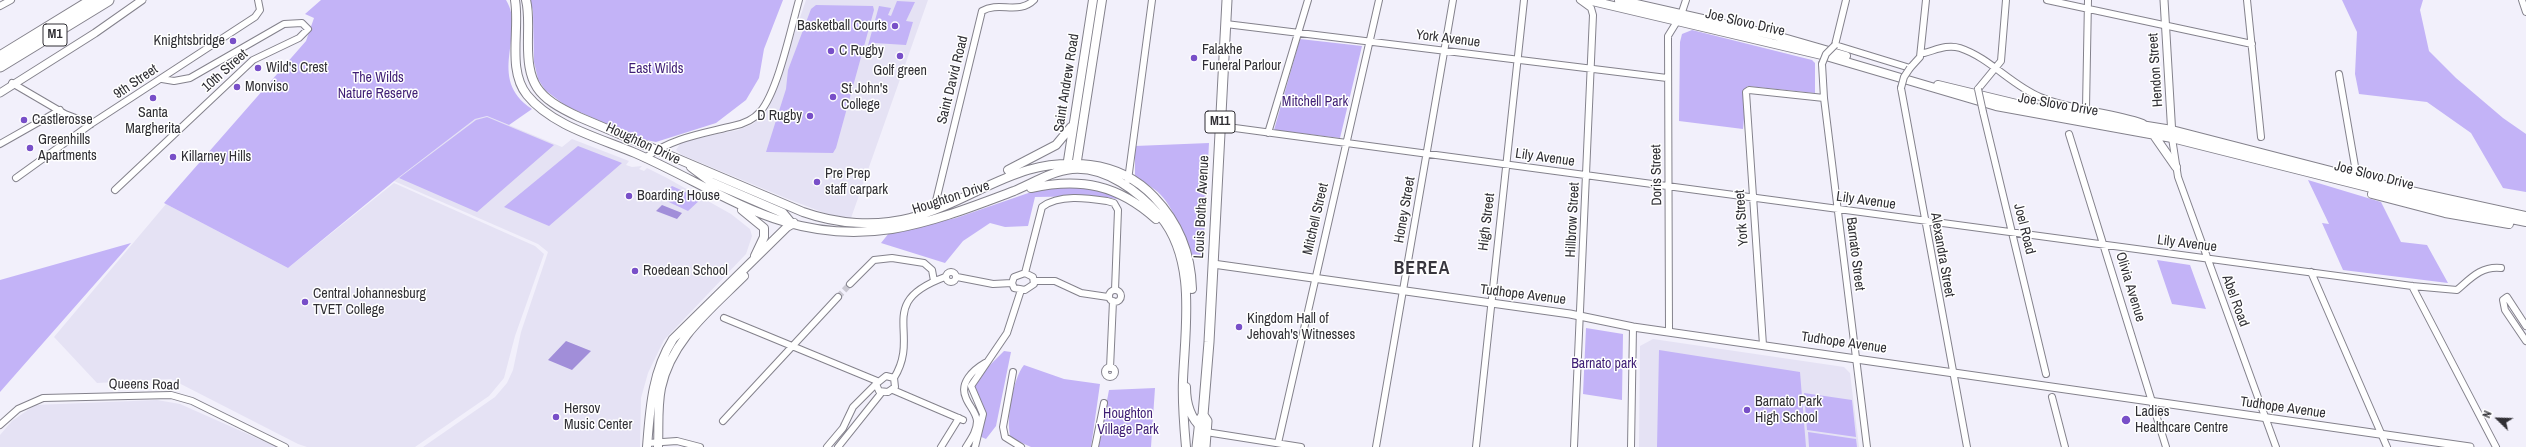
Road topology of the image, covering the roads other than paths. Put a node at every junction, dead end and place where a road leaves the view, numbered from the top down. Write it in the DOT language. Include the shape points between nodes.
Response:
graph roads {
  1 [pos="11,0"];
  2 [pos="86,0"];
  3 [pos="93,0"];
  4 [pos="108,0"];
  5 [pos="258,0"];
  6 [pos="514,0"];
  7 [pos="526,0"];
  8 [pos="800,0"];
  9 [pos="1034,0"];
  10 [pos="1093,0"];
  11 [pos="1102,0"];
  12 [pos="1152,0"];
  13 [pos="1227,0"];
  14 [pos="1308,0"];
  15 [pos="1379,0"];
  16 [pos="1453,0"];
  17 [pos="1524,0"];
  18 [pos="1580,0"];
  19 [pos="1588,0"];
  20 [pos="1619,0"];
  21 [pos="1686,0"];
  22 [pos="1846,0"];
  23 [pos="1926,0"];
  24 [pos="2006,0"];
  25 [pos="2047,0"];
  26 [pos="2088,0"];
  27 [pos="2164,0"];
  28 [pos="2247,0"];
  29 [pos="2522,0"];
  30 [pos="141,1"];
  31 [pos="0,6"];
  32 [pos="2088,9"];
  33 [pos="2526,12"];
  34 [pos="1679,18"];
  35 [pos="61,21"];
  36 [pos="1226,24"];
  37 [pos="2166,26"];
  38 [pos="1298,33"];
  39 [pos="1370,42"];
  40 [pos="2252,44"];
  41 [pos="1835,45"];
  42 [pos="1443,51"];
  43 [pos="1922,55"];
  44 [pos="0,57"];
  45 [pos="1518,60"];
  46 [pos="0,66"];
  47 [pos="1910,68"];
  48 [pos="1592,69"];
  49 [pos="1998,69"];
  50 [pos="2338,74"];
  51 [pos="1666,78"];
  52 [pos="162,79"];
  53 [pos="13,84"];
  54 [pos="0,91"];
  55 [pos="1824,98"];
  56 [pos="2086,108"];
  57 [pos="60,110"];
  58 [pos="1074,116"];
  59 [pos="91,124"];
  60 [pos="1220,126"];
  61 [pos="2152,130"];
  62 [pos="1268,133"];
  63 [pos="2069,134"];
  64 [pos="2172,134"];
  65 [pos="2261,137"];
  66 [pos="0,144"];
  67 [pos="1347,144"];
  68 [pos="656,149"];
  69 [pos="1427,154"];
  70 [pos="646,158"];
  71 [pos="680,159"];
  72 [pos="1506,165"];
  73 [pos="1067,166"];
  74 [pos="1076,166"];
  75 [pos="2176,168"];
  76 [pos="1587,176"];
  77 [pos="2321,176"];
  78 [pos="16,178"];
  79 [pos="2358,178"];
  80 [pos="1127,181"];
  81 [pos="1670,186"];
  82 [pos="115,190"];
  83 [pos="724,198"];
  84 [pos="1753,198"];
  85 [pos="953,200"];
  86 [pos="975,206"];
  87 [pos="934,209"];
  88 [pos="1837,209"];
  89 [pos="953,214"];
  90 [pos="2526,215"];
  91 [pos="1924,220"];
  92 [pos="2526,222"];
  93 [pos="859,223"];
  94 [pos="792,224"];
  95 [pos="810,226"];
  96 [pos="2526,226"];
  97 [pos="1169,230"];
  98 [pos="789,232"];
  99 [pos="2012,233"];
  100 [pos="2104,245"];
  101 [pos="2206,258"];
  102 [pos="750,263"];
  103 [pos="1214,264"];
  104 [pos="2501,268"];
  105 [pos="2311,272"];
  106 [pos="1025,273"];
  107 [pos="1316,278"];
  108 [pos="934,281"];
  109 [pos="1035,281"];
  110 [pos="1012,283"];
  111 [pos="850,284"];
  112 [pos="2412,286"];
  113 [pos="1021,290"];
  114 [pos="1115,290"];
  115 [pos="1402,291"];
  116 [pos="838,298"];
  117 [pos="1111,299"];
  118 [pos="1490,304"];
  119 [pos="1581,316"];
  120 [pos="724,318"];
  121 [pos="2526,326"];
  122 [pos="1633,327"];
  123 [pos="1670,332"];
  124 [pos="2526,341"];
  125 [pos="1763,345"];
  126 [pos="793,346"];
  127 [pos="1855,358"];
  128 [pos="985,363"];
  129 [pos="1110,368"];
  130 [pos="1013,372"];
  131 [pos="1952,372"];
  132 [pos="2046,374"];
  133 [pos="894,378"];
  134 [pos="877,382"];
  135 [pos="893,390"];
  136 [pos="882,392"];
  137 [pos="2052,397"];
  138 [pos="2152,402"];
  139 [pos="1104,403"];
  140 [pos="2265,418"];
  141 [pos="723,421"];
  142 [pos="0,425"];
  143 [pos="1203,429"];
  144 [pos="2382,434"];
  145 [pos="1278,443"];
  146 [pos="658,444"];
  147 [pos="648,445"];
  148 [pos="285,447"];
  149 [pos="700,447"];
  150 [pos="827,447"];
  151 [pos="838,447"];
  152 [pos="941,447"];
  153 [pos="966,447"];
  154 [pos="975,447"];
  155 [pos="1021,447"];
  156 [pos="1095,447"];
  157 [pos="1186,447"];
  158 [pos="1197,447"];
  159 [pos="1205,447"];
  160 [pos="1301,447"];
  161 [pos="1376,447"];
  162 [pos="1476,447"];
  163 [pos="1574,447"];
  164 [pos="1631,447"];
  165 [pos="1867,447"];
  166 [pos="1967,447"];
  167 [pos="2065,447"];
  168 [pos="2166,447"];
  169 [pos="2276,447"];
  170 [pos="2387,447"];
  171 [pos="2470,447"];
  172 [pos="2496,447"];
  1 -- 31 [label="street"];
  2 -- 35 [label="highway"];
  3 -- 35 [label="highway, M1"];
  4 -- 46 [label="highway, M1"];
  5 -- 52 [label="street, 9th Street" via="260,10 256,17"];
  6 -- 70 [label="main road, Houghton Drive" via="518,16 517,73 529,98 554,117"];
  7 -- 68 [label="main road, Houghton Drive" via="527,69 531,83 539,94 564,110"];
  8 -- 68 [label="street" via="768,96 759,112 742,123 700,132"];
  9 -- 87 [label="street, Saint David Road" via="1026,5 991,5 982,11"];
  10 -- 58 [label="main road, Saint Andrew Road"];
  11 -- 74 [label="main road, Saint Andrew Road"];
  12 -- 80 [label="street"];
  13 -- 36 [label="main road, Louis Botha Avenue / M11"];
  14 -- 38 [label="street"];
  15 -- 39 [label="street, Mitchell Street"];
  16 -- 42 [label="street, Honey Street"];
  17 -- 45 [label="street, High Street"];
  18 -- 48 [label="street, Hillbrow Street" via="1593,10"];
  19 -- 34 [label="main road, Joe Slovo Drive"];
  20 -- 34 [label="main road, Joe Slovo Drive"];
  21 -- 34 [label="street, Doris Street"];
  22 -- 41 [label="street"];
  23 -- 43 [label="street"];
  24 -- 49 [label="street" via="2002,58"];
  25 -- 32 [label="street"];
  26 -- 32 [label="street"];
  27 -- 37 [label="street, Hendon Street"];
  28 -- 40 [label="street"];
  29 -- 33 [label="street"];
  30 -- 53 [label="street" via="91,36"];
  32 -- 37 [label="street"];
  32 -- 56 [label="street"];
  34 -- 51 [label="street, Doris Street" via="1668,36"];
  34 -- 61 [label="main road, Joe Slovo Drive" via="1808,45 1976,95"];
  35 -- 44 [label="highway, M1"];
  36 -- 38 [label="street, York Avenue"];
  36 -- 60 [label="main road, Louis Botha Avenue / M11"];
  37 -- 40 [label="street"];
  37 -- 64 [label="street, Hendon Street"];
  38 -- 39 [label="street, York Avenue"];
  38 -- 62 [label="street"];
  39 -- 42 [label="street, York Avenue"];
  39 -- 67 [label="street, Mitchell Street"];
  40 -- 65 [label="street"];
  41 -- 47 [label="street"];
  41 -- 55 [label="street, Barnato Street, bridge" via="1826,54 1822,64"];
  42 -- 45 [label="street, York Avenue"];
  42 -- 69 [label="street, Honey Street"];
  43 -- 47 [label="street, Alexandra Street"];
  43 -- 49 [label="street" via="1945,47 1957,47"];
  45 -- 48 [label="street, York Avenue"];
  45 -- 72 [label="street, High Street"];
  47 -- 91 [label="street, Alexandra Street, bridge" via="1901,88"];
  48 -- 51 [label="street, York Avenue"];
  48 -- 76 [label="street, Hillbrow Street"];
  49 -- 56 [label="street" via="2038,96"];
  49 -- 99 [label="street, Joel Road, bridge" via="1978,89"];
  50 -- 79 [label="street"];
  51 -- 81 [label="street, Doris Street"];
  52 -- 59 [label="street, 9th Street"];
  52 -- 82 [label="street, 10th Street" via="174,81 190,78 284,24 302,23 308,29 299,38 253,60"];
  53 -- 54 [label="street"];
  53 -- 57 [label="street"];
  55 -- 84 [label="street, York Street" via="1748,90 1746,105"];
  55 -- 88 [label="street, Barnato Street"];
  56 -- 61 [label="street" via="2131,118"];
  57 -- 59 [label="street" via="78,121"];
  57 -- 66 [label="street"];
  58 -- 73 [label="main road, Saint Andrew Road"];
  58 -- 85 [label="main road" via="1067,133 1056,146"];
  59 -- 78 [label="street, 9th Street"];
  60 -- 62 [label="street, Lily Avenue"];
  60 -- 103 [label="main road, Louis Botha Avenue / M11"];
  61 -- 64 [label="main road, Joe Slovo Drive"];
  61 -- 75 [label="main road"];
  62 -- 67 [label="street, Lily Avenue"];
  63 -- 100 [label="street, Olivia Avenue"];
  64 -- 75 [label="street, Abel Road"];
  64 -- 77 [label="main road, Joe Slovo Drive"];
  64 -- 79 [label="main road, Joe Slovo Drive" via="2314,162"];
  67 -- 69 [label="street, Lily Avenue"];
  67 -- 107 [label="street, Mitchell Street"];
  68 -- 70 [label="street"];
  68 -- 71 [label="main road, Houghton Drive"];
  69 -- 72 [label="street, Lily Avenue"];
  69 -- 115 [label="street, Honey Street"];
  70 -- 83 [label="main road, Houghton Drive"];
  71 -- 93 [label="main road, Houghton Drive" via="815,217"];
  71 -- 94 [label="main road" via="712,182 785,214"];
  72 -- 76 [label="street, Lily Avenue"];
  72 -- 118 [label="street, High Street"];
  73 -- 74 [label="main road, Houghton Drive"];
  73 -- 85 [label="main road, Houghton Drive" via="1025,168"];
  73 -- 86 [label="main road, Houghton Drive"];
  74 -- 80 [label="main road, Houghton Drive" via="1103,167"];
  75 -- 101 [label="street, Abel Road"];
  76 -- 81 [label="street, Lily Avenue"];
  76 -- 119 [label="street, Hillbrow Street"];
  77 -- 79 [label="main road, Joe Slovo Drive"];
  77 -- 96 [label="main road" via="2342,185 2398,201 2475,219"];
  79 -- 90 [label="main road, Joe Slovo Drive"];
  79 -- 92 [label="main road, Joe Slovo Drive"];
  80 -- 97 [label="main road, Houghton Drive" via="1152,206"];
  80 -- 143 [label="main road, Houghton Drive" via="1154,196 1167,210 1181,234 1189,256 1192,284 1186,390 1189,410"];
  81 -- 84 [label="street, Lily Avenue"];
  81 -- 123 [label="street, Doris Street"];
  83 -- 94 [label="main road, Houghton Drive" via="756,213"];
  83 -- 102 [label="main road" via="764,228 762,242"];
  84 -- 88 [label="street, Lily Avenue"];
  84 -- 125 [label="street, York Street"];
  85 -- 87 [label="main road, Houghton Drive"];
  86 -- 89 [label="main road, Houghton Drive"];
  86 -- 97 [label="main road" via="1042,185 1080,183 1104,187 1127,195 1145,207"];
  87 -- 89 [label="main road"];
  87 -- 93 [label="main road, Houghton Drive" via="903,219"];
  88 -- 91 [label="street, Lily Avenue"];
  88 -- 127 [label="street, Barnato Street"];
  89 -- 95 [label="main road, Houghton Drive" via="922,223 879,230"];
  91 -- 99 [label="street, Lily Avenue"];
  91 -- 131 [label="street, Alexandra Street"];
  93 -- 94 [label="main road"];
  94 -- 95 [label="main road, Houghton Drive"];
  94 -- 98 [label="main road"];
  94 -- 102 [label="main road"];
  95 -- 98 [label="main road"];
  97 -- 157 [label="main road, Houghton Drive" via="1181,255 1186,280 1181,398"];
  98 -- 146 [label="main road" via="678,345 660,390"];
  99 -- 100 [label="street, Lily Avenue"];
  99 -- 132 [label="street, Joel Road"];
  100 -- 101 [label="street, Lily Avenue"];
  100 -- 138 [label="street, Olivia Avenue"];
  101 -- 105 [label="street, Lily Avenue"];
  101 -- 140 [label="street, Abel Road"];
  102 -- 147 [label="main road" via="673,339 664,353 653,388"];
  103 -- 107 [label="street, Tudhope Avenue"];
  103 -- 143 [label="main road, Louis Botha Avenue / M11" via="1203,415 1207,421"];
  104 -- 112 [label="street, Lily Avenue" via="2491,267 2479,271 2458,290"];
  105 -- 112 [label="street, Lily Avenue"];
  105 -- 144 [label="street"];
  106 -- 109 [label="street"];
  106 -- 110 [label="street" via="1014,277"];
  106 -- 114 [label="street" via="1045,203 1068,199 1105,201 1114,203 1118,210"];
  107 -- 115 [label="street, Tudhope Avenue"];
  107 -- 145 [label="street, Mitchell Street"];
  108 -- 110 [label="street" via="945,277 949,281 957,277 993,284"];
  108 -- 111 [label="street" via="932,270 924,263 892,258 874,260"];
  108 -- 133 [label="street" via="914,293 905,307 902,318 905,353"];
  109 -- 113 [label="street" via="1032,286"];
  109 -- 117 [label="street" via="1056,281 1081,294"];
  110 -- 113 [label="street" via="1014,288"];
  112 -- 172 [label="street"];
  113 -- 128 [label="street" via="1007,332 1000,346"];
  114 -- 117 [label="street" via="1109,293"];
  114 -- 117 [label="street" via="1119,291 1121,296"];
  115 -- 118 [label="street, Tudhope Avenue"];
  115 -- 161 [label="street, Honey Street"];
  116 -- 126 [label="street"];
  117 -- 129 [label="street"];
  118 -- 119 [label="street, Tudhope Avenue"];
  118 -- 162 [label="street, High Street"];
  119 -- 122 [label="street, Tudhope Avenue"];
  119 -- 163 [label="street, Hillbrow Street"];
  120 -- 126 [label="street"];
  121 -- 124 [label="street" via="2507,297 2503,300 2505,310"];
  122 -- 123 [label="street, Tudhope Avenue"];
  122 -- 164 [label="street"];
  123 -- 125 [label="street, Tudhope Avenue"];
  125 -- 127 [label="street, Tudhope Avenue"];
  126 -- 134 [label="street"];
  126 -- 141 [label="street"];
  127 -- 131 [label="street, Tudhope Avenue"];
  127 -- 165 [label="street, Barnato Street"];
  128 -- 153 [label="street" via="974,372 964,388 965,397 977,420"];
  128 -- 154 [label="street" via="971,386 983,418"];
  130 -- 155 [label="street" via="1003,426 1006,437"];
  131 -- 138 [label="street, Tudhope Avenue"];
  131 -- 166 [label="street, Alexandra Street"];
  133 -- 134 [label="street" via="886,376"];
  133 -- 135 [label="street" via="897,384"];
  134 -- 136 [label="street" via="877,389"];
  134 -- 150 [label="street" via="853,407 843,428"];
  135 -- 136 [label="street"];
  135 -- 152 [label="street" via="961,419"];
  136 -- 151 [label="street"];
  137 -- 167 [label="street"];
  138 -- 140 [label="street, Tudhope Avenue"];
  138 -- 168 [label="street, Olivia Avenue"];
  139 -- 156 [label="street"];
  140 -- 144 [label="street, Tudhope Avenue"];
  140 -- 169 [label="street, Abel Road"];
  142 -- 148 [label="street, Queens Road" via="18,409 43,398 172,395 192,401"];
  143 -- 145 [label="street"];
  143 -- 158 [label="main road, M11"];
  143 -- 159 [label="main road, M11"];
  144 -- 170 [label="street"];
  144 -- 171 [label="street, Tudhope Avenue"];
  145 -- 160 [label="street"];
  146 -- 147 [label="street"];
  146 -- 149 [label="street" via="677,440"];
}
